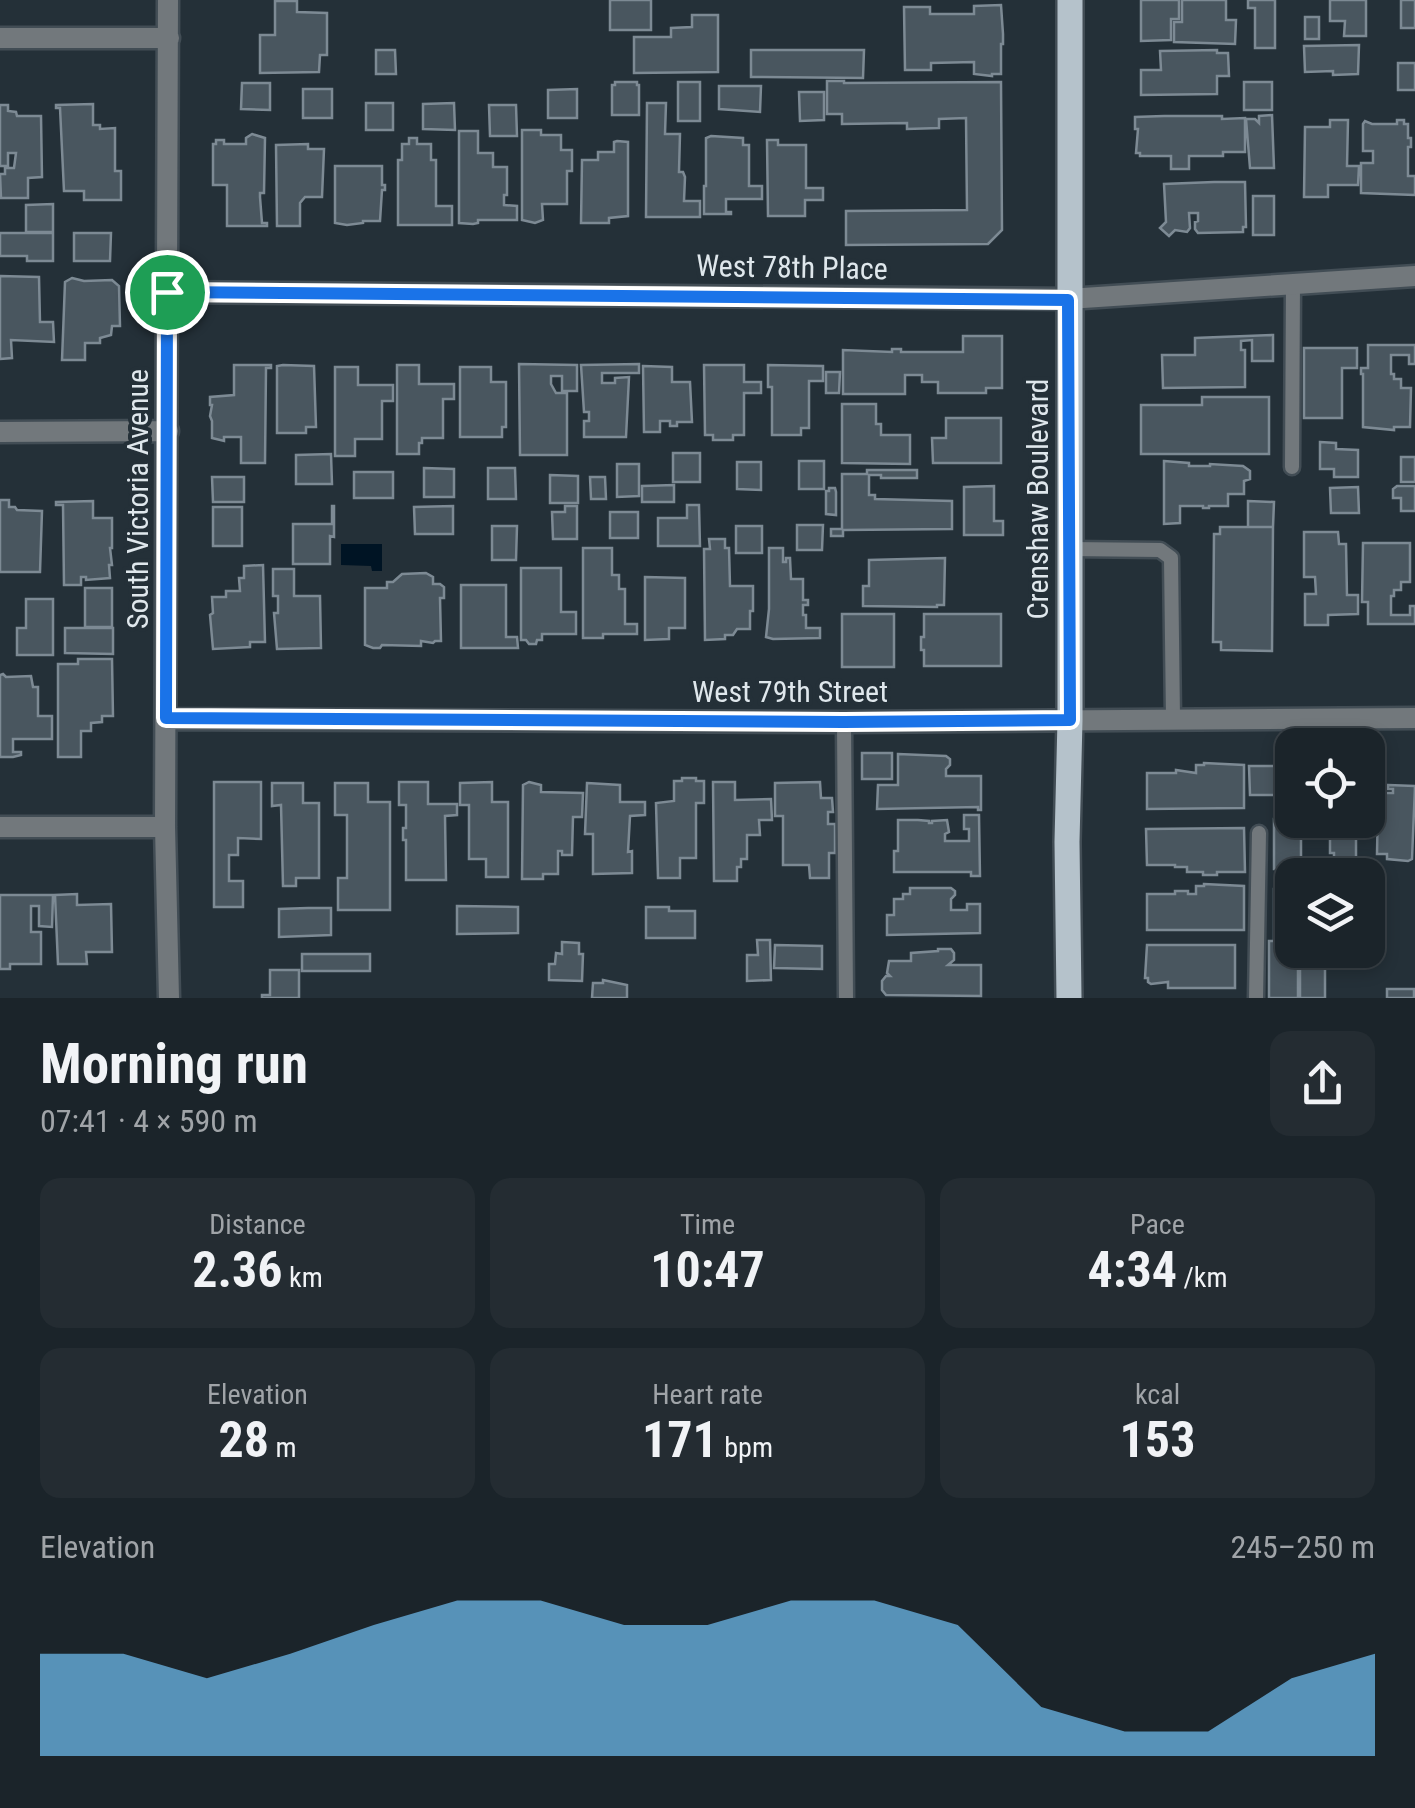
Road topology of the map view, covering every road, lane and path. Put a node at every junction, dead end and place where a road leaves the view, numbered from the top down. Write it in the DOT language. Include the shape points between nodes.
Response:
graph roads {
  1 [pos="168,0"];
  2 [pos="1070,0"];
  3 [pos="0,38"];
  4 [pos="168,38"];
  5 [pos="1415,276"];
  6 [pos="1293,284"];
  7 [pos="167,292"];
  8 [pos="1068,300"];
  9 [pos="168,431"];
  10 [pos="0,432"];
  11 [pos="1292,467"];
  12 [pos="1070,549"];
  13 [pos="166,718"];
  14 [pos="1173,718"];
  15 [pos="1415,718"];
  16 [pos="1070,720"];
  17 [pos="844,722"];
  18 [pos="0,827"];
  19 [pos="165,827"];
  20 [pos="1259,833"];
  21 [pos="168,998"];
  22 [pos="846,998"];
  23 [pos="1069,998"];
  24 [pos="1256,998"];
  1 -- 4 [label="street, South Victoria Avenue"];
  2 -- 8 [label="main road, Crenshaw Boulevard"];
  3 -- 4 [label="street"];
  4 -- 7 [label="street, South Victoria Avenue"];
  5 -- 6 [label="street, West 78th Place"];
  6 -- 8 [label="street, West 78th Place"];
  6 -- 11 [label="lane"];
  7 -- 8 [label="street, West 78th Place"];
  7 -- 9 [label="street, South Victoria Avenue"];
  8 -- 12 [label="main road, Crenshaw Boulevard"];
  9 -- 10 [label="street"];
  9 -- 13 [label="street, South Victoria Avenue"];
  12 -- 14 [label="lane" via="1160,550 1172,558"];
  12 -- 16 [label="main road, Crenshaw Boulevard"];
  13 -- 17 [label="street, West 79th Street"];
  13 -- 19 [label="street, South Victoria Avenue"];
  14 -- 15 [label="street, West 79th Street"];
  14 -- 16 [label="street, West 79th Street"];
  16 -- 17 [label="street, West 79th Street"];
  16 -- 23 [label="main road, Crenshaw Boulevard"];
  17 -- 22 [label="lane"];
  18 -- 19 [label="street"];
  19 -- 21 [label="street, South Victoria Avenue"];
  20 -- 24 [label="lane"];
}
